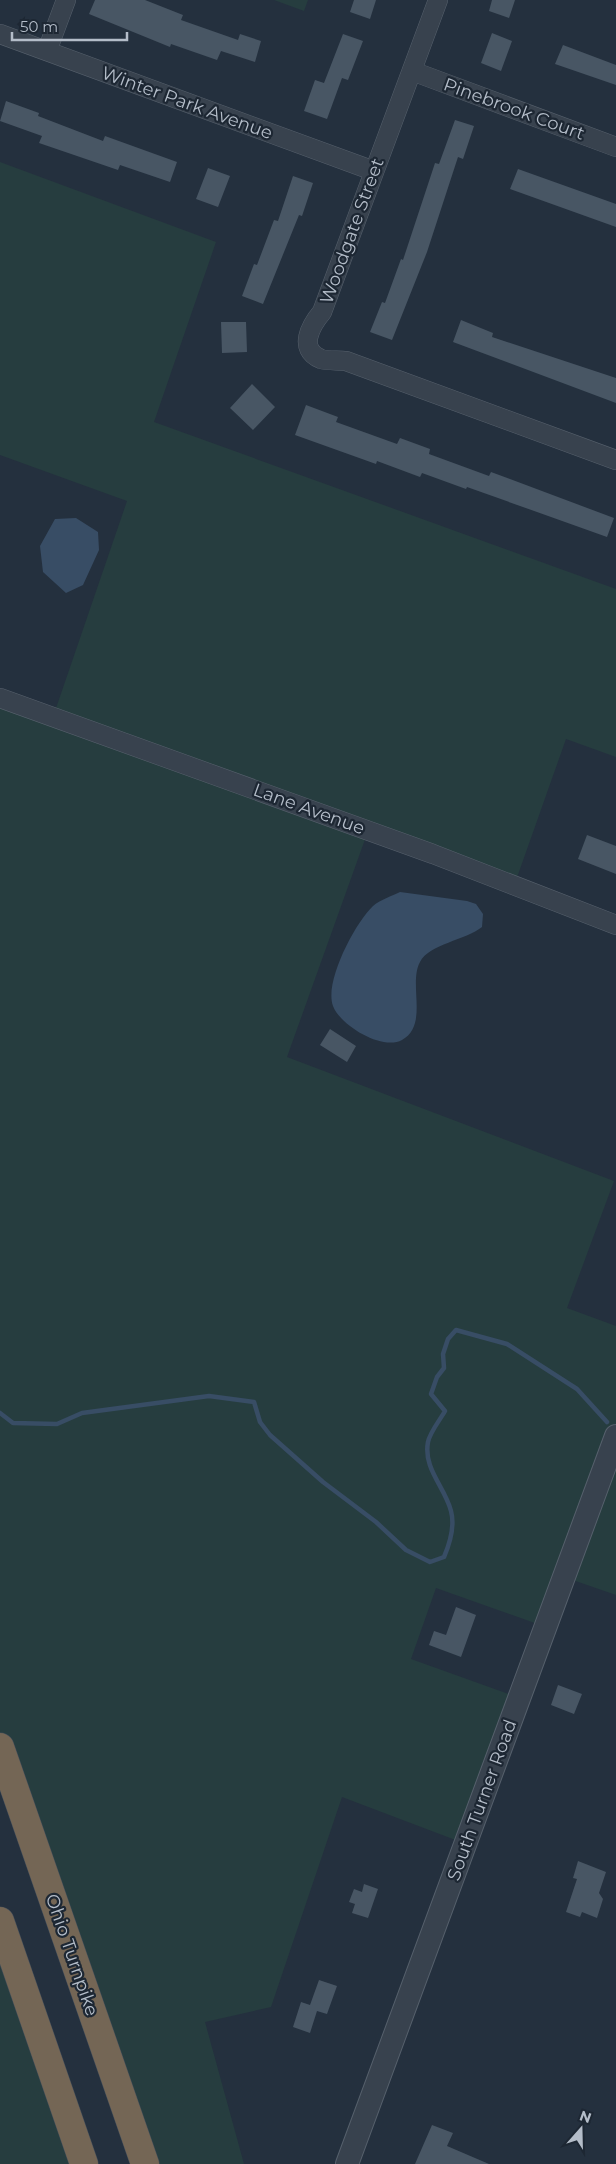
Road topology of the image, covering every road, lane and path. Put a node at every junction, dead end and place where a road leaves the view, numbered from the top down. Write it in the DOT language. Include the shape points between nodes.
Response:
graph roads {
  1 [pos="66,0"];
  2 [pos="438,0"];
  3 [pos="0,34"];
  4 [pos="47,51"];
  5 [pos="412,71"];
  6 [pos="616,146"];
  7 [pos="374,171"];
  8 [pos="616,460"];
  9 [pos="0,698"];
  10 [pos="616,925"];
  11 [pos="616,1436"];
  12 [pos="0,1747"];
  13 [pos="0,1921"];
  14 [pos="84,2164"];
  15 [pos="145,2164"];
  16 [pos="347,2164"];
  1 -- 4 [label="street"];
  2 -- 5 [label="street, Woodgate Street"];
  3 -- 4 [label="street, Winter Park Avenue"];
  4 -- 7 [label="street, Winter Park Avenue"];
  5 -- 6 [label="street, Pinebrook Court"];
  5 -- 7 [label="street, Woodgate Street"];
  7 -- 8 [label="street, Woodgate Street" via="322,312 308,331 312,352 321,359 346,361"];
  9 -- 10 [label="street, Lane Avenue" via="433,854"];
  11 -- 16 [label="street, South Turner Road"];
  12 -- 15 [label="highway, Ohio Turnpike"];
  13 -- 14 [label="highway"];
}
